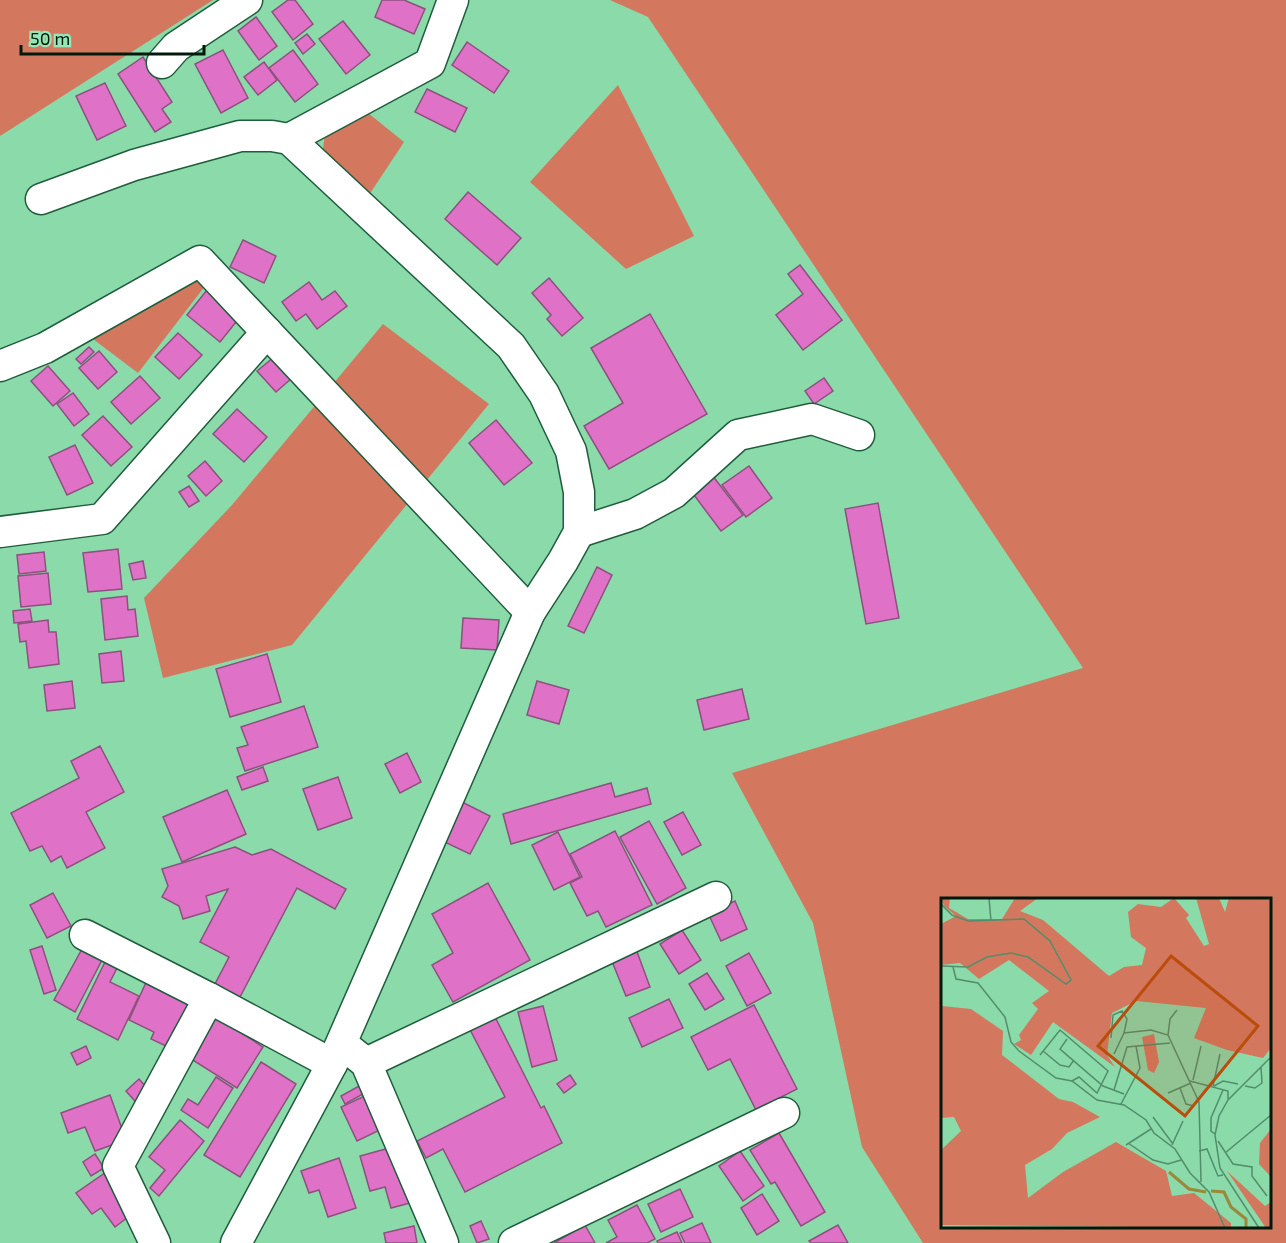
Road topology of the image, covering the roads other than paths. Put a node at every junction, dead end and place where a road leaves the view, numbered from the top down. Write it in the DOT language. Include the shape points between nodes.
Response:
graph roads {
  1 [pos="247,0"];
  2 [pos="453,0"];
  3 [pos="162,63"];
  4 [pos="289,139"];
  5 [pos="41,199"];
  6 [pos="267,332"];
  7 [pos="0,366"];
  8 [pos="859,435"];
  9 [pos="0,532"];
  10 [pos="579,532"];
  11 [pos="530,612"];
  12 [pos="716,897"];
  13 [pos="85,935"];
  14 [pos="209,998"];
  15 [pos="337,1054"];
  16 [pos="366,1063"];
  17 [pos="784,1113"];
  18 [pos="155,1243"];
  19 [pos="236,1243"];
  20 [pos="443,1243"];
  21 [pos="514,1243"];
  1 -- 3 [label="street" via="176,47"];
  2 -- 4 [label="street" via="430,63"];
  4 -- 5 [label="street" via="240,136 134,165"];
  4 -- 10 [label="street" via="510,346 544,394 571,451 579,492"];
  6 -- 7 [label="street" via="200,261 45,348"];
  6 -- 9 [label="street" via="102,519"];
  6 -- 11 [label="street"];
  8 -- 10 [label="street" via="812,419 738,435 674,493 635,514"];
  10 -- 11 [label="street"];
  11 -- 15 [label="street"];
  12 -- 16 [label="street"];
  13 -- 14 [label="street"];
  14 -- 15 [label="street"];
  14 -- 18 [label="street" via="118,1166"];
  15 -- 16 [label="street"];
  15 -- 19 [label="street"];
  16 -- 20 [label="street"];
  17 -- 21 [label="street"];
}
